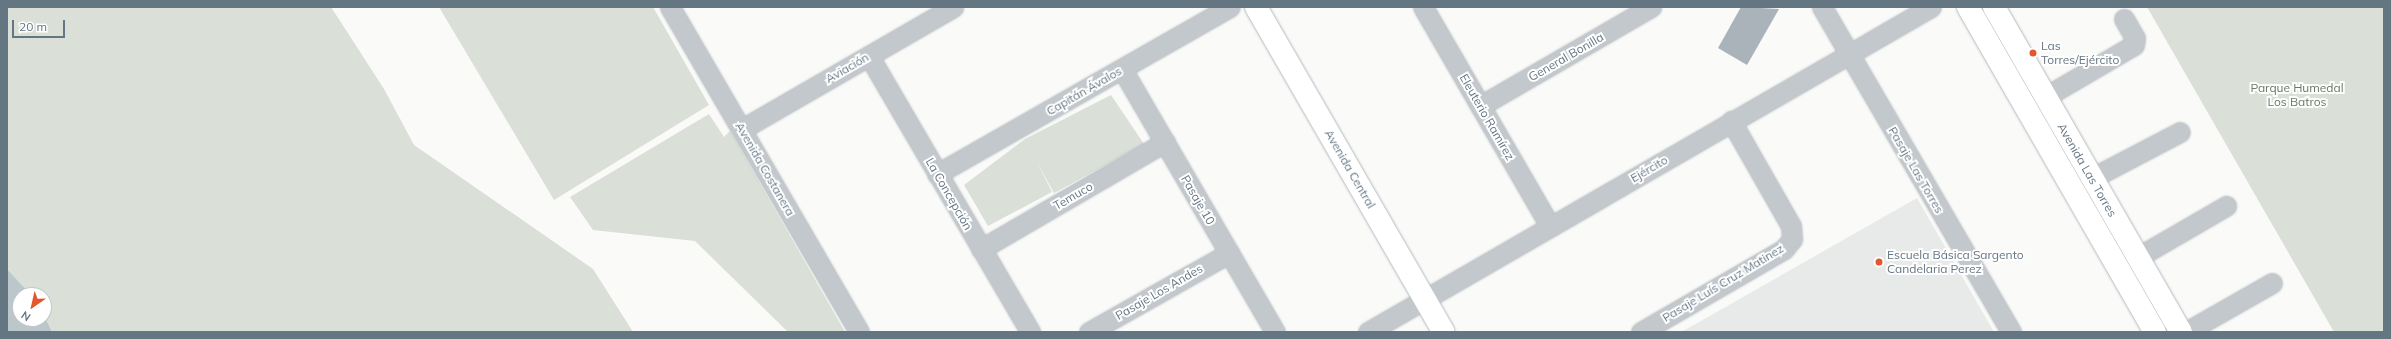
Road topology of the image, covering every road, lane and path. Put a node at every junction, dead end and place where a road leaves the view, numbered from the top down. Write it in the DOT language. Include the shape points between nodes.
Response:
graph roads {
  1 [pos="953,7"];
  2 [pos="1230,7"];
  3 [pos="1256,7"];
  4 [pos="1423,7"];
  5 [pos="1651,7"];
  6 [pos="1822,7"];
  7 [pos="1931,7"];
  8 [pos="1968,7"];
  9 [pos="1994,7"];
  10 [pos="674,8"];
  11 [pos="2124,19"];
  12 [pos="1849,53"];
  13 [pos="868,56"];
  14 [pos="1122,69"];
  15 [pos="2045,97"];
  16 [pos="1480,106"];
  17 [pos="1731,121"];
  18 [pos="742,129"];
  19 [pos="2180,132"];
  20 [pos="1165,142"];
  21 [pos="937,174"];
  22 [pos="2092,178"];
  23 [pos="2226,206"];
  24 [pos="1550,226"];
  25 [pos="981,249"];
  26 [pos="1229,253"];
  27 [pos="2138,257"];
  28 [pos="2272,283"];
  29 [pos="1425,299"];
  30 [pos="859,332"];
  31 [pos="1030,332"];
  32 [pos="1090,332"];
  33 [pos="1275,332"];
  34 [pos="1368,332"];
  35 [pos="1444,332"];
  36 [pos="1641,332"];
  37 [pos="2011,332"];
  38 [pos="2155,332"];
  39 [pos="2181,332"];
  40 [pos="2186,332"];
  1 -- 13 [label="street, Aviación"];
  2 -- 14 [label="street, Capitán Ávalos"];
  3 -- 29 [label="street, Avenida Central"];
  4 -- 16 [label="street, Eleuterio Ramírez"];
  5 -- 16 [label="street, General Bonilla"];
  6 -- 12 [label="street, Pasaje Las Torres"];
  7 -- 12 [label="street, Ejército"];
  8 -- 38 [label="street, Avenida Las Torres"];
  9 -- 15 [label="street, Avenida Las Torres"];
  10 -- 18 [label="street, Avenida Costanera"];
  11 -- 15 [label="street" via="2135,38 2134,44"];
  12 -- 17 [label="street, Ejército"];
  12 -- 37 [label="street, Pasaje Las Torres"];
  13 -- 18 [label="street, Aviación"];
  13 -- 21 [label="street, La Concepción"];
  14 -- 20 [label="street, Pasaje 10"];
  14 -- 21 [label="street, Capitán Ávalos"];
  15 -- 22 [label="street, Avenida Las Torres"];
  16 -- 24 [label="street, Eleuterio Ramírez"];
  17 -- 24 [label="street, Ejército"];
  17 -- 36 [label="street, Pasaje Luís Cruz Matinez" via="1791,226 1792,239 1784,249"];
  18 -- 30 [label="street, Avenida Costanera"];
  19 -- 22 [label="street"];
  20 -- 25 [label="street, Temuco"];
  20 -- 26 [label="street, Pasaje 10"];
  21 -- 25 [label="street, La Concepción"];
  22 -- 27 [label="street, Avenida Las Torres"];
  23 -- 27 [label="street"];
  24 -- 29 [label="street, Ejército"];
  25 -- 31 [label="street, La Concepción"];
  26 -- 32 [label="street, Pasaje Los Andes"];
  26 -- 33 [label="street, Pasaje 10"];
  27 -- 39 [label="street, Avenida Las Torres"];
  28 -- 40 [label="street"];
  29 -- 34 [label="street, Ejército"];
  29 -- 35 [label="street, Avenida Central"];
}
